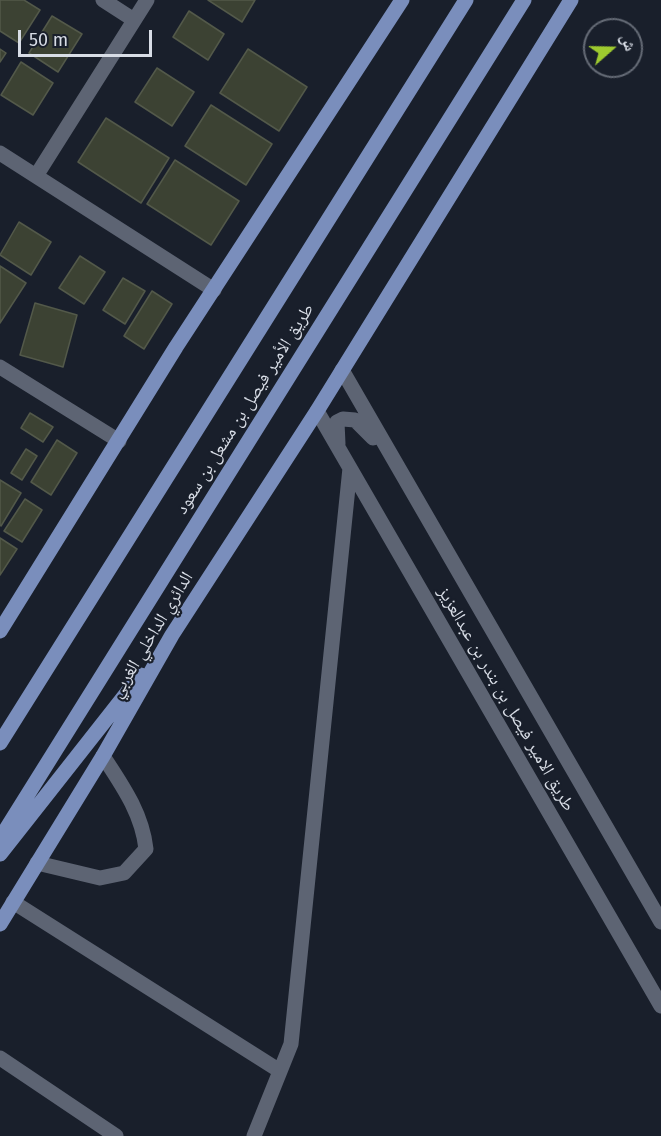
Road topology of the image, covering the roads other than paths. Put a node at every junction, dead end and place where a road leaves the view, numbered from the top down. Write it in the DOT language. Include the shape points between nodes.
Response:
graph roads {
  1 [pos="103,0"];
  2 [pos="147,0"];
  3 [pos="402,0"];
  4 [pos="466,0"];
  5 [pos="524,0"];
  6 [pos="536,0"];
  7 [pos="571,0"];
  8 [pos="134,20"];
  9 [pos="485,62"];
  10 [pos="0,153"];
  11 [pos="36,176"];
  12 [pos="214,290"];
  13 [pos="0,367"];
  14 [pos="342,370"];
  15 [pos="316,411"];
  16 [pos="119,441"];
  17 [pos="339,450"];
  18 [pos="390,456"];
  19 [pos="350,468"];
  20 [pos="0,631"];
  21 [pos="172,635"];
  22 [pos="0,743"];
  23 [pos="103,756"];
  24 [pos="0,839"];
  25 [pos="0,854"];
  26 [pos="37,863"];
  27 [pos="13,902"];
  28 [pos="661,922"];
  29 [pos="0,924"];
  30 [pos="661,1005"];
  31 [pos="0,1058"];
  32 [pos="280,1071"];
  33 [pos="116,1136"];
  34 [pos="254,1136"];
  1 -- 8 [label="street"];
  2 -- 8 [label="street"];
  3 -- 12 [label="main road"];
  4 -- 22 [label="main road, طريق الأمير فيصل بن مشعل بن سعود"];
  5 -- 9 [label="main road, طريق الأمير فيصل بن مشعل بن سعود"];
  6 -- 9 [label="main road"];
  7 -- 14 [label="main road, الدائري الداخلي الغربي"];
  8 -- 11 [label="street"];
  9 -- 24 [label="main road, طريق الأمير فيصل بن مشعل بن سعود"];
  10 -- 11 [label="street"];
  11 -- 12 [label="street"];
  12 -- 16 [label="main road"];
  13 -- 16 [label="street"];
  14 -- 15 [label="main road, الدائري الداخلي الغربي"];
  14 -- 18 [label="street, طريق الامير فيصل بن بندر بن عبدالعزيز"];
  15 -- 17 [label="street, طريق الامير فيصل بن بندر بن عبدالعزيز"];
  15 -- 21 [label="main road, الدائري الداخلي الغربي"];
  16 -- 20 [label="main road"];
  17 -- 18 [label="street" via="337,422 355,420"];
  17 -- 19 [label="street, طريق الامير فيصل بن بندر بن عبدالعزيز"];
  18 -- 28 [label="street, طريق الامير فيصل بن بندر بن عبدالعزيز"];
  19 -- 30 [label="street, طريق الامير فيصل بن بندر بن عبدالعزيز"];
  19 -- 32 [label="street" via="291,1044"];
  21 -- 23 [label="main road, الدائري الداخلي الغربي"];
  21 -- 25 [label="main road"];
  23 -- 26 [label="main road, الدائري الداخلي الغربي"];
  23 -- 26 [label="street" via="127,792 144,828 146,849 124,873 100,878"];
  26 -- 27 [label="main road, الدائري الداخلي الغربي"];
  27 -- 29 [label="main road, الدائري الداخلي الغربي"];
  27 -- 32 [label="street"];
  31 -- 33 [label="street"];
  32 -- 34 [label="street"];
}
